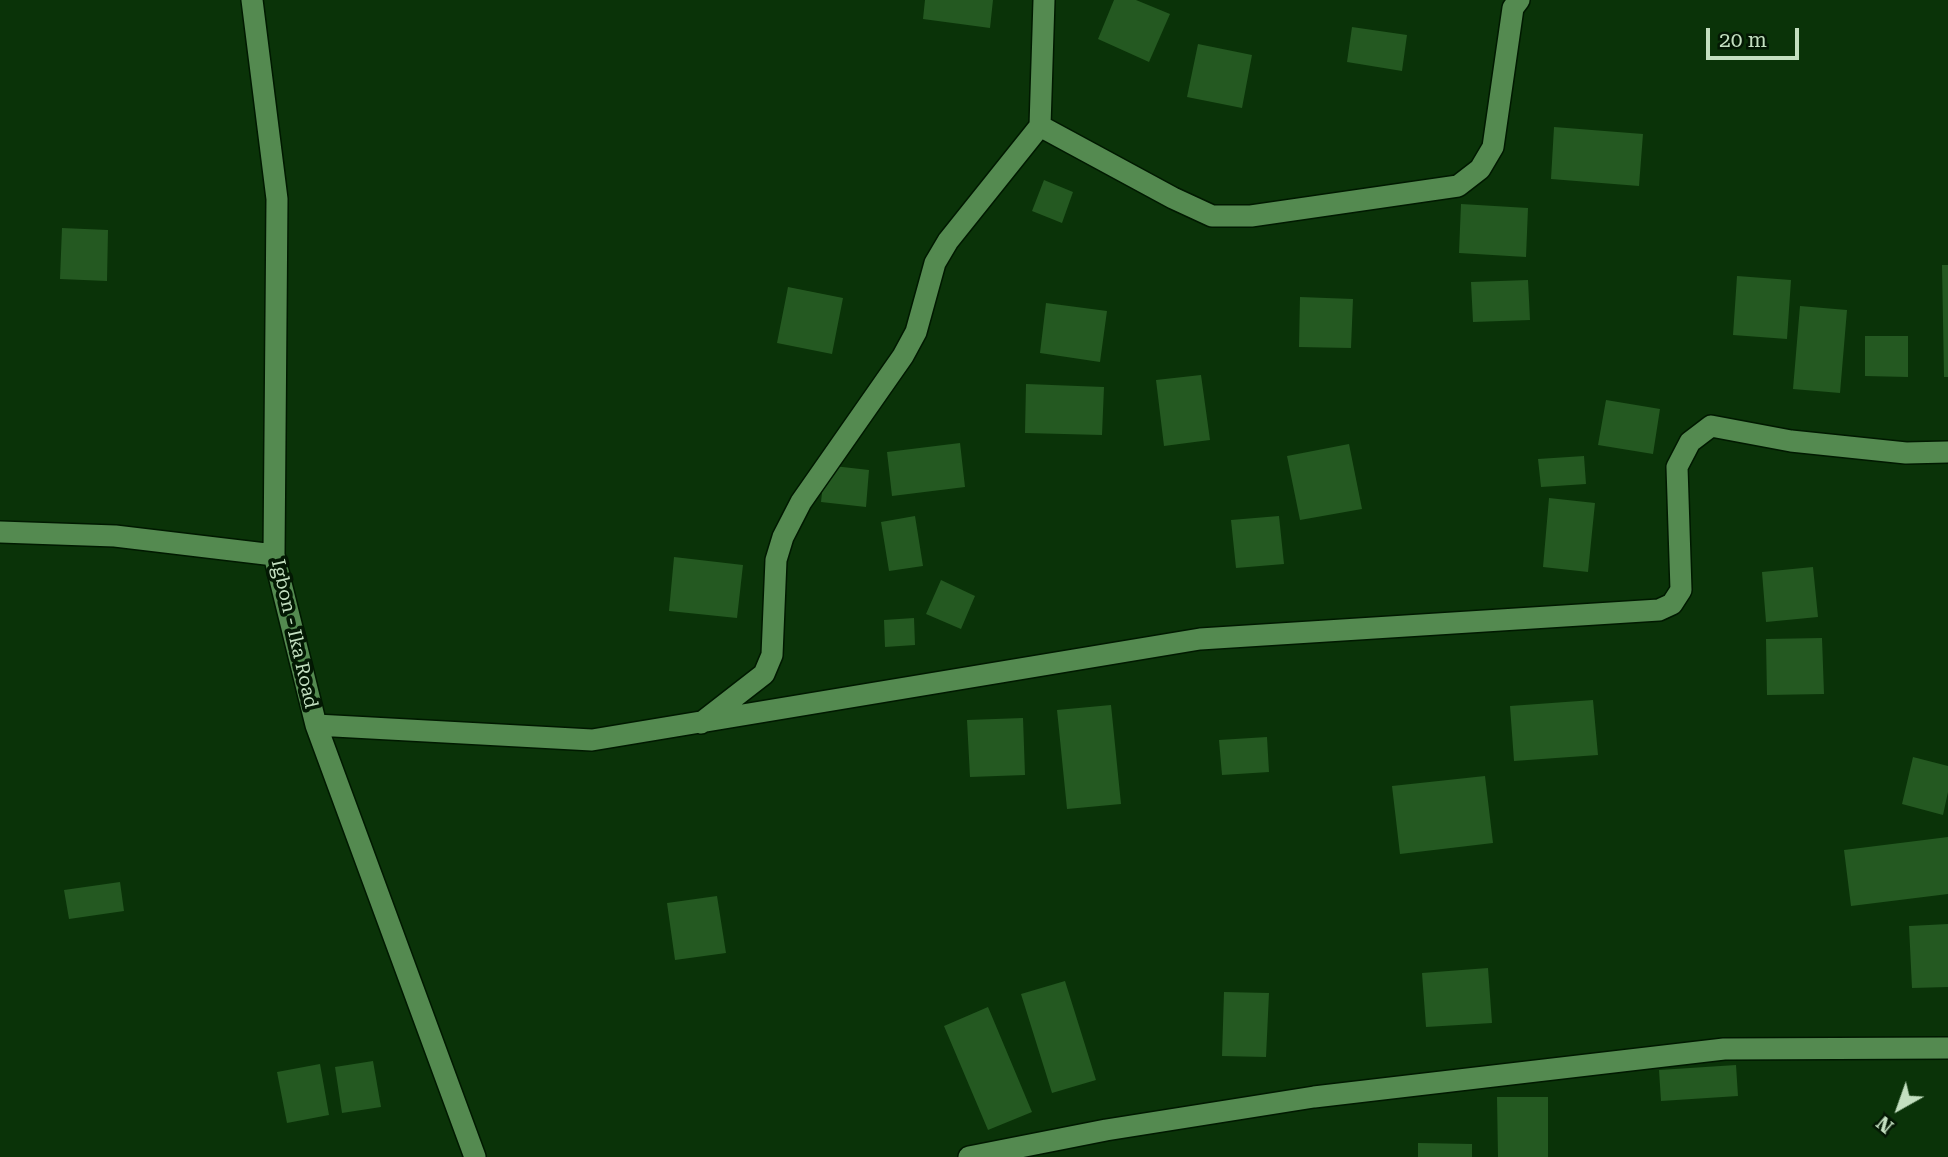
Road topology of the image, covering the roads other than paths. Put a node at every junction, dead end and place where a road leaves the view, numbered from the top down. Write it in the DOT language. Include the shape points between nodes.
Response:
graph roads {
  1 [pos="252,0"];
  2 [pos="1044,0"];
  3 [pos="1519,0"];
  4 [pos="1041,126"];
  5 [pos="1948,452"];
  6 [pos="0,532"];
  7 [pos="274,555"];
  8 [pos="699,724"];
  9 [pos="316,725"];
  10 [pos="1948,1048"];
  11 [pos="475,1157"];
  12 [pos="970,1157"];
  1 -- 7 [label="street, Igbon - Ika Road" via="277,199"];
  2 -- 4 [label="street"];
  3 -- 4 [label="street" via="1513,8 1493,147 1480,169 1458,186 1251,216 1212,216"];
  4 -- 8 [label="street" via="948,241 935,263 916,332 903,356 801,502 783,537 776,560 772,654 764,674"];
  5 -- 8 [label="street" via="1906,453 1791,441 1711,426 1690,442 1677,467 1681,590 1672,604 1659,610 1200,639"];
  6 -- 7 [label="street" via="115,536"];
  7 -- 9 [label="street, Igbon - Ika Road"];
  8 -- 9 [label="street" via="592,740"];
  9 -- 11 [label="street, Igbon - Ika Road"];
  10 -- 12 [label="street" via="1724,1049 1314,1097"];
}
